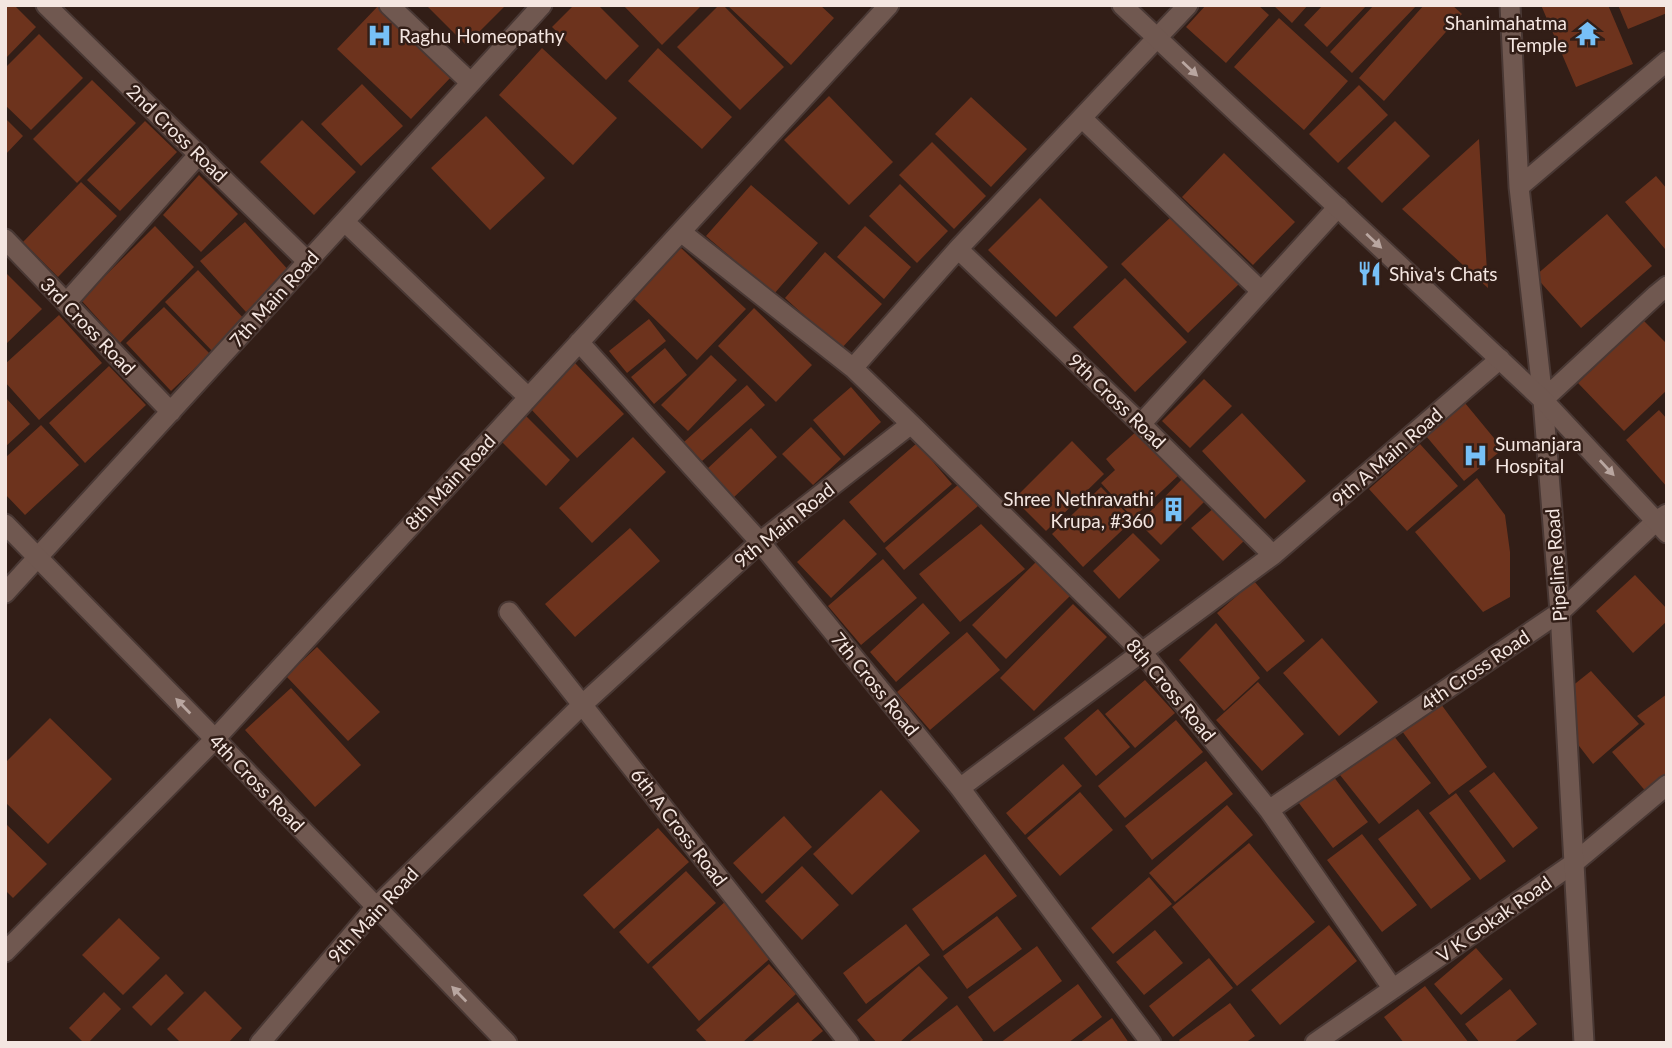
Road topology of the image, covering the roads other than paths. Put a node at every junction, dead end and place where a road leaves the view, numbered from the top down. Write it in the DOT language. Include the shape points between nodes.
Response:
graph roads {
  1 [pos="47,5"];
  2 [pos="389,5"];
  3 [pos="542,5"];
  4 [pos="889,5"];
  5 [pos="1122,5"];
  6 [pos="1188,5"];
  7 [pos="1510,5"];
  8 [pos="1157,38"];
  9 [pos="1667,61"];
  10 [pos="471,83"];
  11 [pos="1082,118"];
  12 [pos="198,154"];
  13 [pos="1519,187"];
  14 [pos="1338,207"];
  15 [pos="345,222"];
  16 [pos="681,232"];
  17 [pos="5,239"];
  18 [pos="958,249"];
  19 [pos="308,262"];
  20 [pos="1667,286"];
  21 [pos="1261,291"];
  22 [pos="66,303"];
  23 [pos="579,342"];
  24 [pos="1500,359"];
  25 [pos="853,368"];
  26 [pos="528,397"];
  27 [pos="1543,400"];
  28 [pos="171,412"];
  29 [pos="911,424"];
  30 [pos="1141,424"];
  31 [pos="1663,523"];
  32 [pos="5,524"];
  33 [pos="760,542"];
  34 [pos="1273,555"];
  35 [pos="38,559"];
  36 [pos="5,593"];
  37 [pos="509,612"];
  38 [pos="1560,612"];
  39 [pos="1142,652"];
  40 [pos="582,705"];
  41 [pos="215,738"];
  42 [pos="1667,785"];
  43 [pos="960,788"];
  44 [pos="1269,810"];
  45 [pos="1574,863"];
  46 [pos="376,907"];
  47 [pos="5,952"];
  48 [pos="1392,989"];
  49 [pos="260,1043"];
  50 [pos="507,1043"];
  51 [pos="849,1043"];
  52 [pos="1151,1043"];
  53 [pos="1315,1043"];
  54 [pos="1584,1043"];
  1 -- 12 [label="street, 2nd Cross Road"];
  2 -- 10 [label="street"];
  3 -- 10 [label="street, 7th Main Road"];
  4 -- 16 [label="street, 8th Main Road"];
  5 -- 8 [label="street"];
  6 -- 8 [label="street"];
  7 -- 13 [label="street, Pipeline Road"];
  8 -- 11 [label="street"];
  8 -- 14 [label="street, one-way"];
  9 -- 13 [label="street"];
  10 -- 15 [label="street, 7th Main Road"];
  11 -- 18 [label="street"];
  11 -- 21 [label="street"];
  12 -- 19 [label="street, 2nd Cross Road"];
  12 -- 22 [label="street"];
  13 -- 27 [label="street, Pipeline Road"];
  14 -- 21 [label="street"];
  14 -- 24 [label="street, one-way"];
  15 -- 19 [label="street, 7th Main Road"];
  15 -- 26 [label="street"];
  16 -- 23 [label="street, 8th Main Road"];
  16 -- 25 [label="street"];
  17 -- 22 [label="street, 3rd Cross Road"];
  18 -- 25 [label="street"];
  18 -- 30 [label="street, 9th Cross Road"];
  19 -- 28 [label="street, 7th Main Road"];
  20 -- 27 [label="street"];
  21 -- 30 [label="street"];
  22 -- 28 [label="street, 3rd Cross Road"];
  23 -- 26 [label="street, 8th Main Road"];
  23 -- 33 [label="street, 7th Cross Road"];
  24 -- 27 [label="street"];
  24 -- 34 [label="street, 9th A Main Road"];
  25 -- 29 [label="street"];
  26 -- 41 [label="street, 8th Main Road"];
  27 -- 31 [label="street, one-way"];
  27 -- 38 [label="street, Pipeline Road"];
  28 -- 35 [label="street, 7th Main Road"];
  29 -- 33 [label="street, 9th Main Road"];
  29 -- 39 [label="street, 8th Cross Road"];
  30 -- 34 [label="street, 9th Cross Road"];
  31 -- 38 [label="street, 4th Cross Road"];
  32 -- 35 [label="street, 4th Cross Road"];
  33 -- 40 [label="street, 9th Main Road"];
  33 -- 43 [label="street, 7th Cross Road"];
  34 -- 39 [label="street, 9th A Main Road"];
  35 -- 36 [label="street, 7th Main Road"];
  41 -- 35 [label="street, 4th Cross Road, one-way"];
  37 -- 40 [label="street, 6th A Cross Road"];
  38 -- 44 [label="street, 4th Cross Road"];
  38 -- 45 [label="street, Pipeline Road"];
  39 -- 43 [label="street, 9th A Main Road"];
  39 -- 44 [label="street, 8th Cross Road"];
  40 -- 46 [label="street, 9th Main Road"];
  40 -- 51 [label="street, 6th A Cross Road"];
  41 -- 46 [label="street, 4th Cross Road"];
  41 -- 47 [label="street, 8th Main Road"];
  42 -- 45 [label="street, V K Gokak Road"];
  43 -- 52 [label="street, 7th Cross Road"];
  44 -- 48 [label="street, 8th Cross Road"];
  45 -- 48 [label="street, V K Gokak Road"];
  45 -- 54 [label="street, Pipeline Road"];
  46 -- 49 [label="street, 9th Main Road"];
  50 -- 46 [label="street, 4th Cross Road, one-way"];
  48 -- 53 [label="street, V K Gokak Road"];
}
